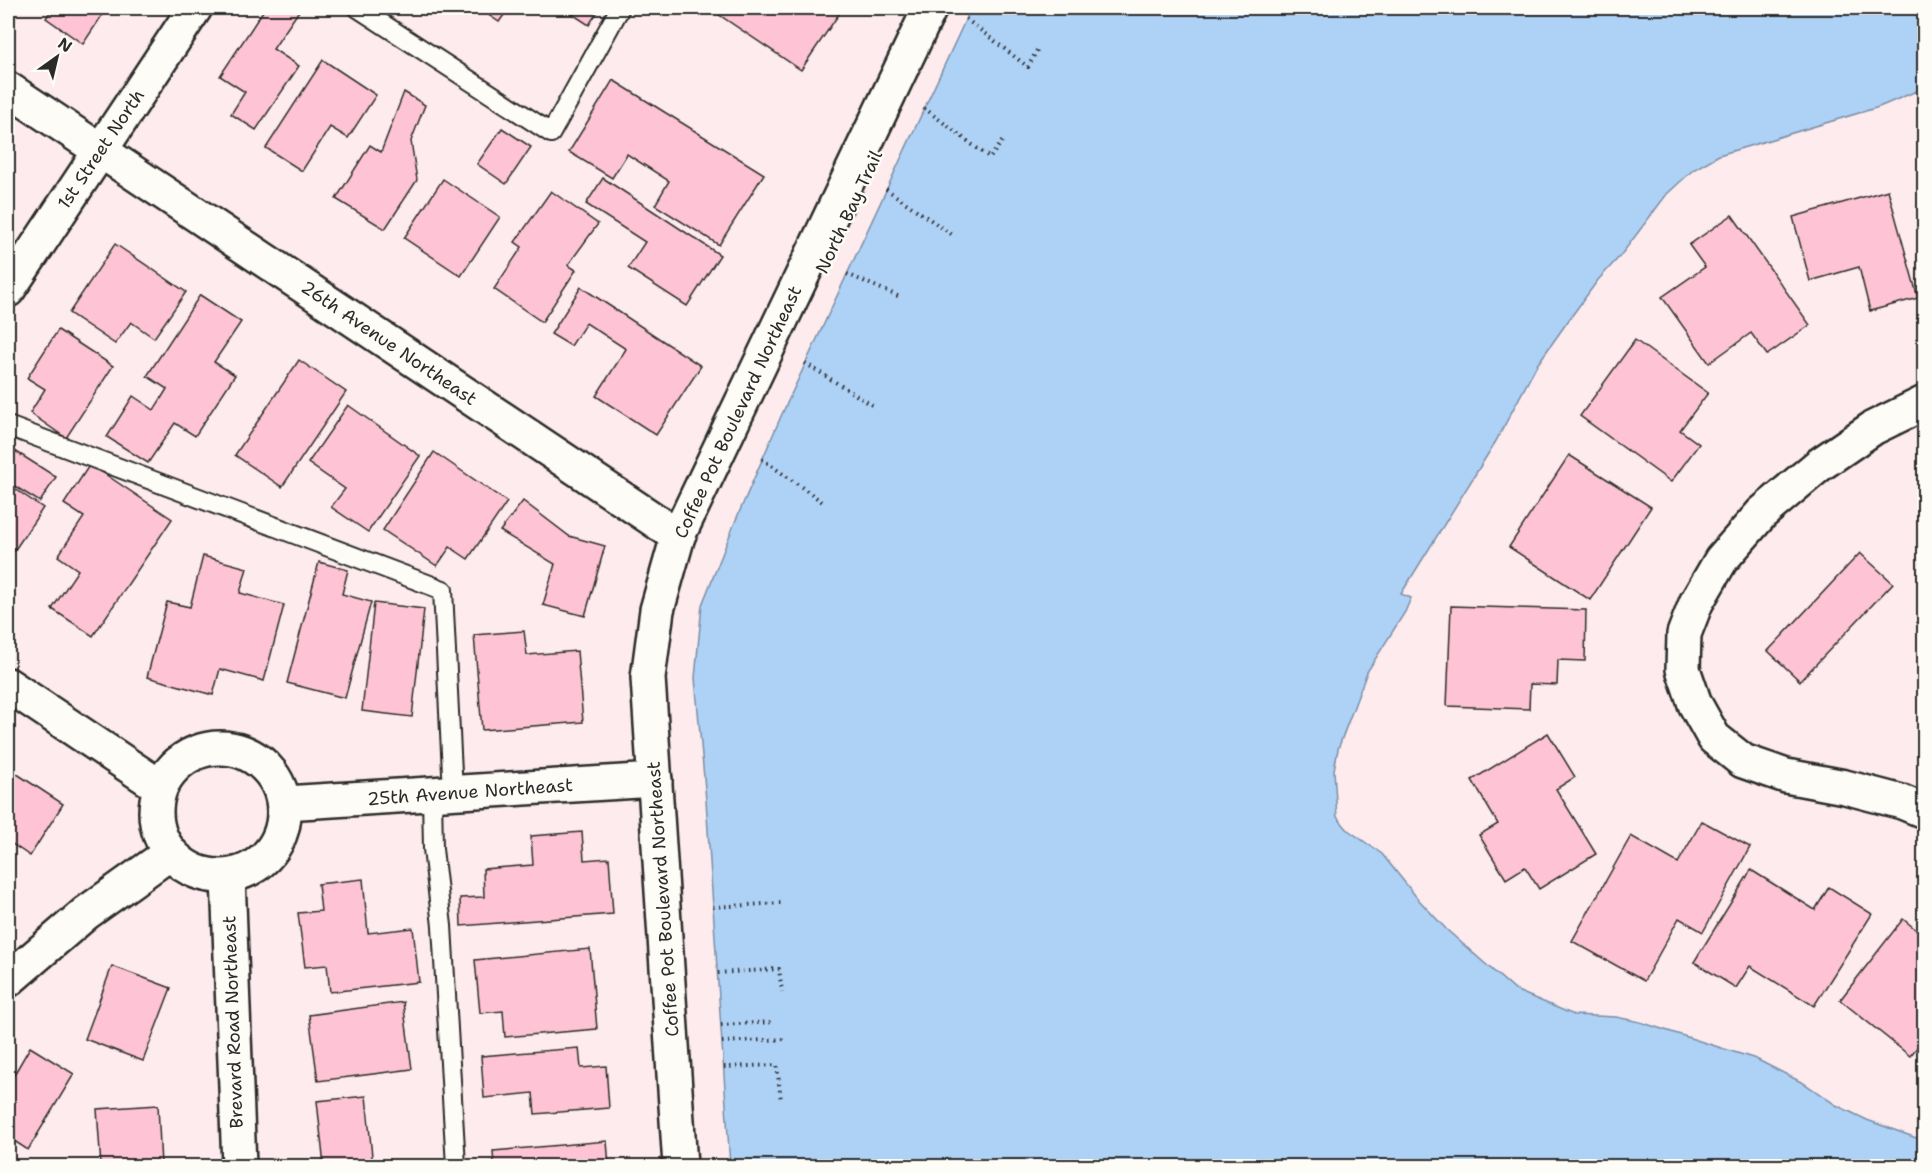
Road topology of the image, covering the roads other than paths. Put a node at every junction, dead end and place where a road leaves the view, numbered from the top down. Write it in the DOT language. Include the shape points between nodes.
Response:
graph roads {
  1 [pos="195,8"];
  2 [pos="358,8"];
  3 [pos="620,8"];
  4 [pos="930,8"];
  5 [pos="8,89"];
  6 [pos="100,151"];
  7 [pos="8,290"];
  8 [pos="1924,403"];
  9 [pos="8,426"];
  10 [pos="678,536"];
  11 [pos="8,685"];
  12 [pos="655,780"];
  13 [pos="159,786"];
  14 [pos="442,794"];
  15 [pos="285,803"];
  16 [pos="1924,811"];
  17 [pos="170,853"];
  18 [pos="228,877"];
  19 [pos="8,980"];
  20 [pos="239,1167"];
  21 [pos="456,1167"];
  22 [pos="680,1167"];
  1 -- 6 [label="street, 1st Street North"];
  2 -- 3 [label="lane" via="551,133"];
  4 -- 10 [label="street, Coffee Pot Boulevard Northeast"];
  5 -- 6 [label="street, 26th Avenue Northeast"];
  6 -- 7 [label="street, 1st Street North"];
  6 -- 10 [label="street, 26th Avenue Northeast"];
  8 -- 16 [label="street" via="1873,428 1819,465 1762,513 1721,560 1696,603 1684,634 1683,669 1695,704 1714,738 1743,761 1786,776 1845,787"];
  9 -- 14 [label="lane" via="443,590"];
  10 -- 12 [label="street, Coffee Pot Boulevard Northeast" via="657,610 648,678"];
  11 -- 13 [label="street"];
  12 -- 14 [label="street, 25th Avenue Northeast"];
  12 -- 22 [label="street, Coffee Pot Boulevard Northeast"];
  13 -- 15 [label="street" via="181,760 196,752 218,747 237,749 258,758 278,782"];
  13 -- 17 [label="street" via="156,819"];
  14 -- 15 [label="street, 25th Avenue Northeast"];
  14 -- 21 [label="lane" via="433,849 442,926"];
  15 -- 18 [label="street" via="282,835 271,854 250,870"];
  17 -- 18 [label="street" via="188,868 209,876"];
  17 -- 19 [label="street" via="86,913"];
  18 -- 20 [label="street, Brevard Road Northeast"];
}
